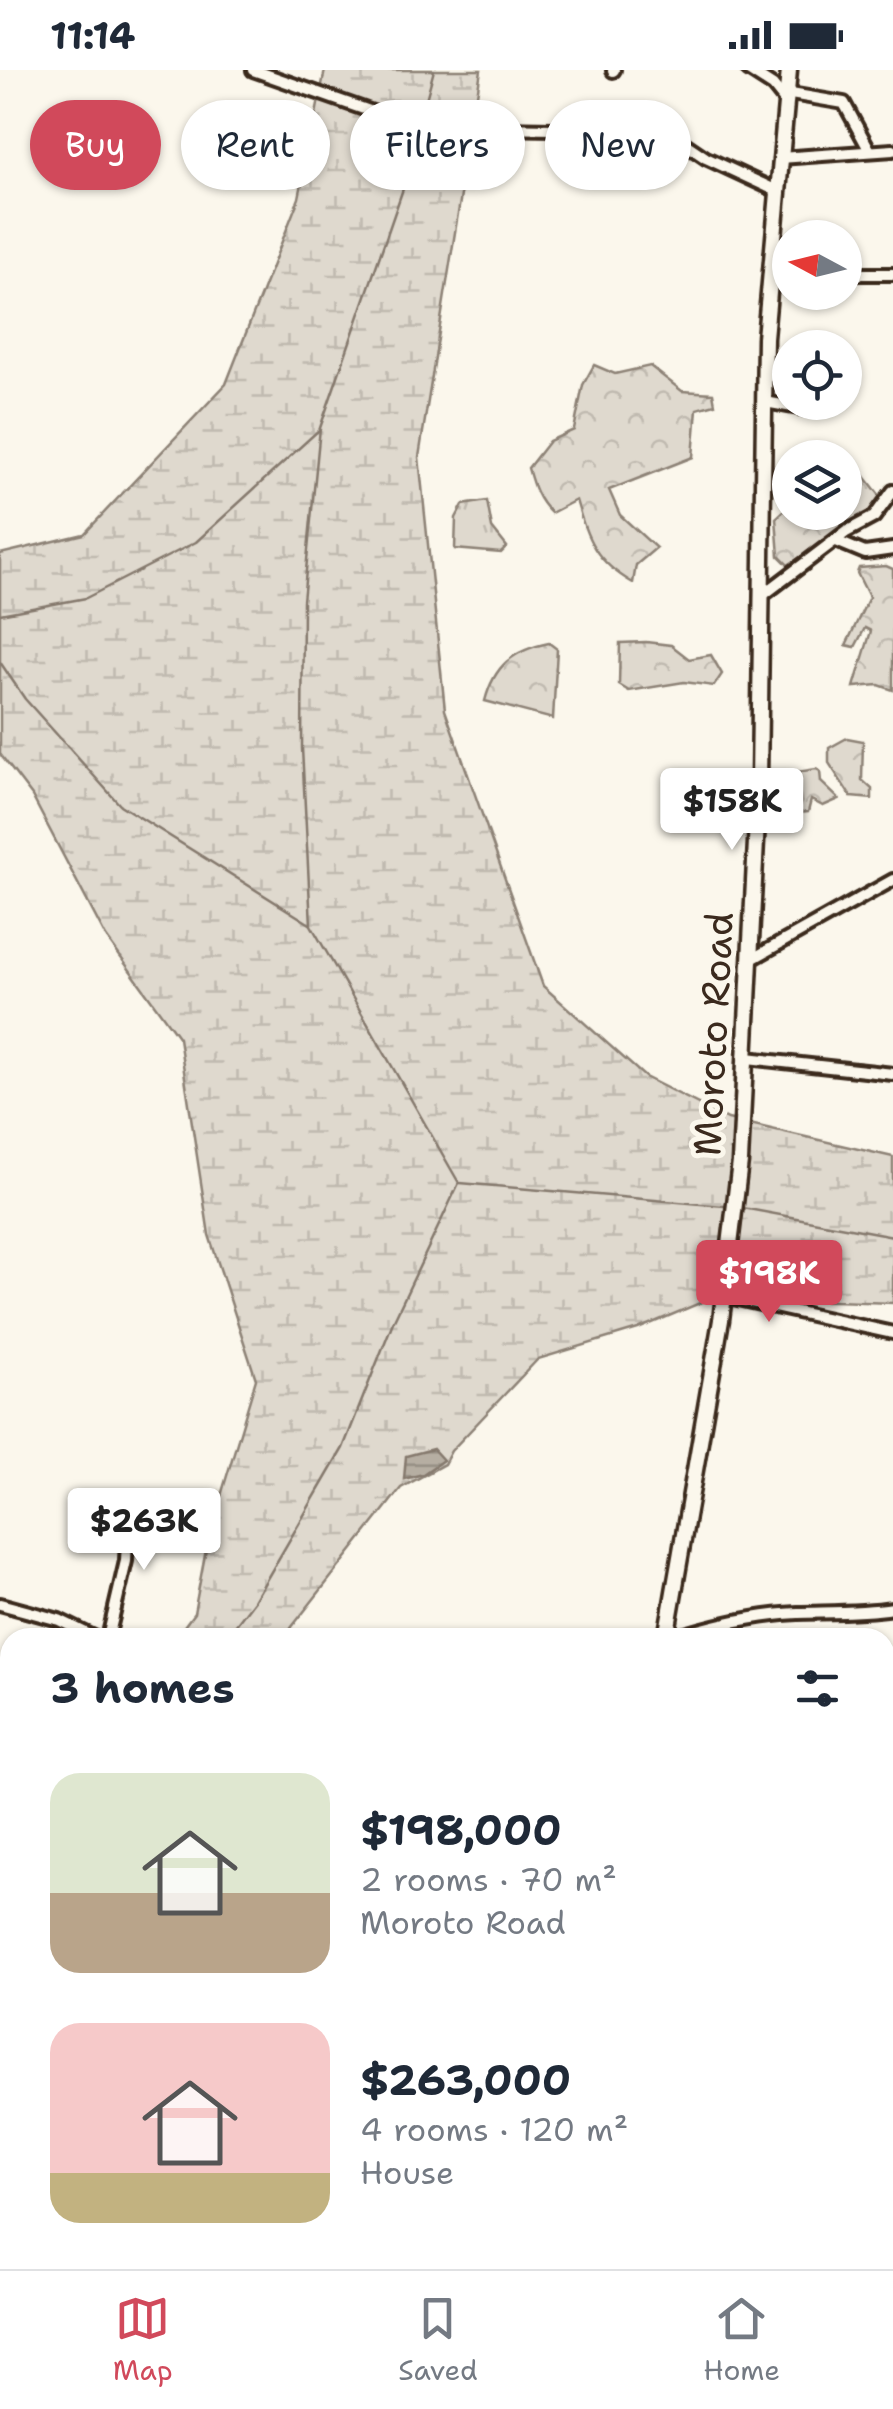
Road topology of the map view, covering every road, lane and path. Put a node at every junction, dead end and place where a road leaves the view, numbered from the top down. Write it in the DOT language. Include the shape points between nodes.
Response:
graph roads {
  1 [pos="253,70"];
  2 [pos="748,70"];
  3 [pos="788,70"];
  4 [pos="785,97"];
  5 [pos="893,150"];
  6 [pos="870,151"];
  7 [pos="780,158"];
  8 [pos="775,190"];
  9 [pos="771,254"];
  10 [pos="862,274"];
  11 [pos="893,274"];
  12 [pos="765,402"];
  13 [pos="772,403"];
  14 [pos="893,490"];
  15 [pos="836,542"];
  16 [pos="893,549"];
  17 [pos="764,596"];
  18 [pos="893,880"];
  19 [pos="752,959"];
  20 [pos="747,1058"];
  21 [pos="893,1074"];
  22 [pos="724,1296"];
  23 [pos="893,1333"];
  24 [pos="129,1500"];
  25 [pos="0,1604"];
  26 [pos="893,1608"];
  27 [pos="75,1628"];
  28 [pos="110,1628"];
  29 [pos="672,1628"];
  30 [pos="704,1628"];
  1 -- 8 [label="street" via="398,120 438,127 602,124 666,131"];
  2 -- 4 [label="street"];
  3 -- 4 [label="main road, Moroto Road"];
  4 -- 6 [label="street" via="844,103"];
  4 -- 7 [label="main road, Moroto Road"];
  5 -- 6 [label="street"];
  6 -- 7 [label="street"];
  7 -- 8 [label="main road, Moroto Road"];
  8 -- 9 [label="main road, Moroto Road"];
  9 -- 12 [label="main road, Moroto Road"];
  10 -- 11 [label="street"];
  12 -- 13 [label="street"];
  12 -- 17 [label="main road, Moroto Road"];
  14 -- 15 [label="street" via="874,517"];
  15 -- 16 [label="street" via="865,554"];
  15 -- 17 [label="street"];
  17 -- 19 [label="main road, Moroto Road"];
  18 -- 19 [label="street"];
  19 -- 20 [label="main road, Moroto Road"];
  20 -- 21 [label="street"];
  20 -- 22 [label="main road, Moroto Road"];
  22 -- 23 [label="street"];
  22 -- 29 [label="main road, Moroto Road"];
  24 -- 28 [label="street" via="126,1562"];
  25 -- 27 [label="street"];
  26 -- 30 [label="street"];
}
